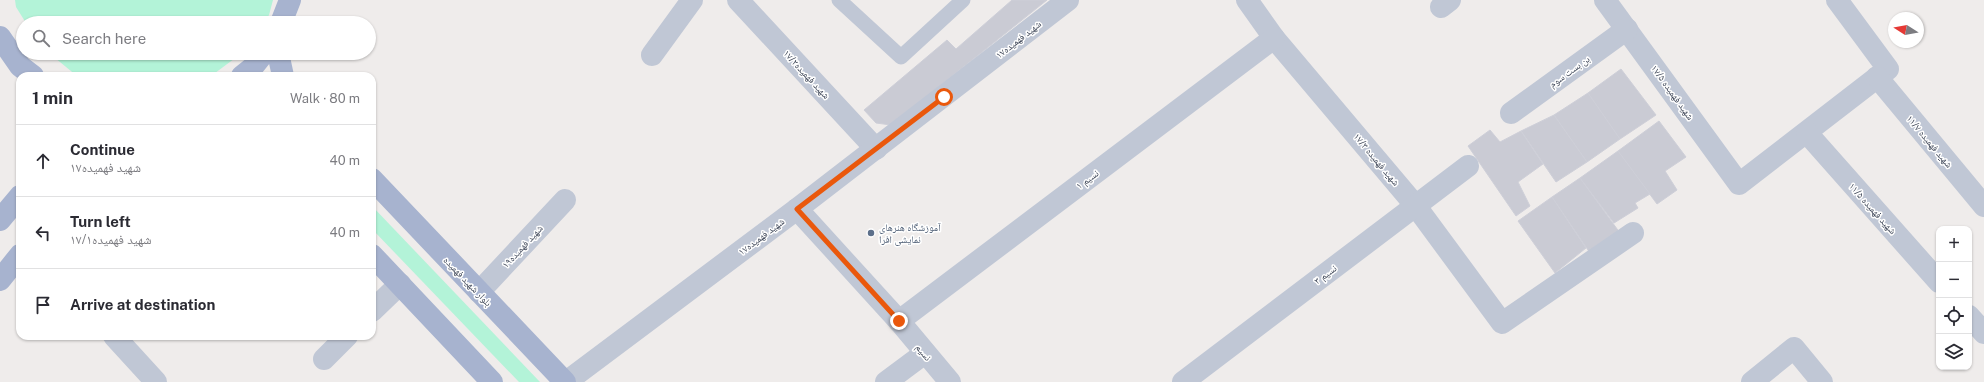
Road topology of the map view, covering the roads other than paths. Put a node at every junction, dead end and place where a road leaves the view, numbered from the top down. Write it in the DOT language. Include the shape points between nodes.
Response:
graph roads {
  1 [pos="290,0"];
  2 [pos="692,0"];
  3 [pos="738,0"];
  4 [pos="839,0"];
  5 [pos="963,0"];
  6 [pos="1068,0"];
  7 [pos="1247,0"];
  8 [pos="1605,0"];
  9 [pos="1838,0"];
  10 [pos="284,16"];
  11 [pos="1627,29"];
  12 [pos="0,37"];
  13 [pos="1274,38"];
  14 [pos="652,55"];
  15 [pos="258,60"];
  16 [pos="280,60"];
  17 [pos="28,72"];
  18 [pos="247,72"];
  19 [pos="282,72"];
  20 [pos="1882,73"];
  21 [pos="1511,113"];
  22 [pos="1807,133"];
  23 [pos="876,149"];
  24 [pos="1468,166"];
  25 [pos="376,183"];
  26 [pos="565,200"];
  27 [pos="16,201"];
  28 [pos="1415,205"];
  29 [pos="1984,206"];
  30 [pos="797,209"];
  31 [pos="0,220"];
  32 [pos="1633,233"];
  33 [pos="376,259"];
  34 [pos="16,260"];
  35 [pos="1936,279"];
  36 [pos="0,280"];
  37 [pos="400,284"];
  38 [pos="479,292"];
  39 [pos="376,307"];
  40 [pos="1972,319"];
  41 [pos="899,321"];
  42 [pos="1984,333"];
  43 [pos="118,340"];
  44 [pos="343,340"];
  45 [pos="925,353"];
  46 [pos="324,359"];
  47 [pos="156,382"];
  48 [pos="492,382"];
  49 [pos="566,382"];
  50 [pos="886,382"];
  51 [pos="950,382"];
  52 [pos="1183,382"];
  53 [pos="1752,382"];
  54 [pos="1822,382"];
  1 -- 10 [label="main road"];
  2 -- 14 [label="street"];
  3 -- 23 [label="street, شهید فهمیده۱۷/۲"];
  4 -- 5 [label="lane" via="901,57"];
  6 -- 23 [label="street, شهید فهمیده۱۷"];
  7 -- 13 [label="street, شهید فهمیده ۱۷/۳"];
  8 -- 11 [label="street, شهید فهمیده ۱۷/۵"];
  9 -- 20 [label="street, شهید فهمیده ۱۱/۷"];
  11 -- 21 [label="street, بن بست سوم"];
  11 -- 22 [label="street, شهید فهمیده ۱۷/۵" via="1739,184"];
  12 -- 17 [label="main road" via="20,66"];
  13 -- 28 [label="street, شهید فهمیده ۱۷/۳"];
  13 -- 41 [label="street, نسیم ۱"];
  15 -- 18 [label="main road"];
  16 -- 19 [label="main road"];
  20 -- 22 [label="street"];
  20 -- 29 [label="street, شهید فهمیده ۱۱/۷"];
  22 -- 35 [label="street, شهید فهمیده ۱۱/۵"];
  23 -- 30 [label="street, شهید فهمیده۱۷"];
  24 -- 28 [label="street, نسیم ۳"];
  25 -- 38 [label="main road, بلوار شهید فهمیده"];
  26 -- 38 [label="street, شهید فهمیده۱۹"];
  27 -- 31 [label="main road"];
  28 -- 32 [label="street, شهید فهمیده ۱۷/۳" via="1502,323"];
  28 -- 52 [label="street, نسیم ۳"];
  30 -- 41 [label="street, نسیم"];
  30 -- 49 [label="street, شهید فهمیده۱۷"];
  33 -- 37 [label="main road"];
  34 -- 36 [label="main road"];
  37 -- 39 [label="street"];
  37 -- 48 [label="main road"];
  38 -- 49 [label="main road, بلوار شهید فهمیده"];
  40 -- 42 [label="street"];
  41 -- 45 [label="street, نسیم"];
  43 -- 47 [label="street"];
  44 -- 46 [label="street"];
  45 -- 50 [label="street"];
  45 -- 51 [label="street, نسیم"];
  53 -- 54 [label="street" via="1794,348"];
}
